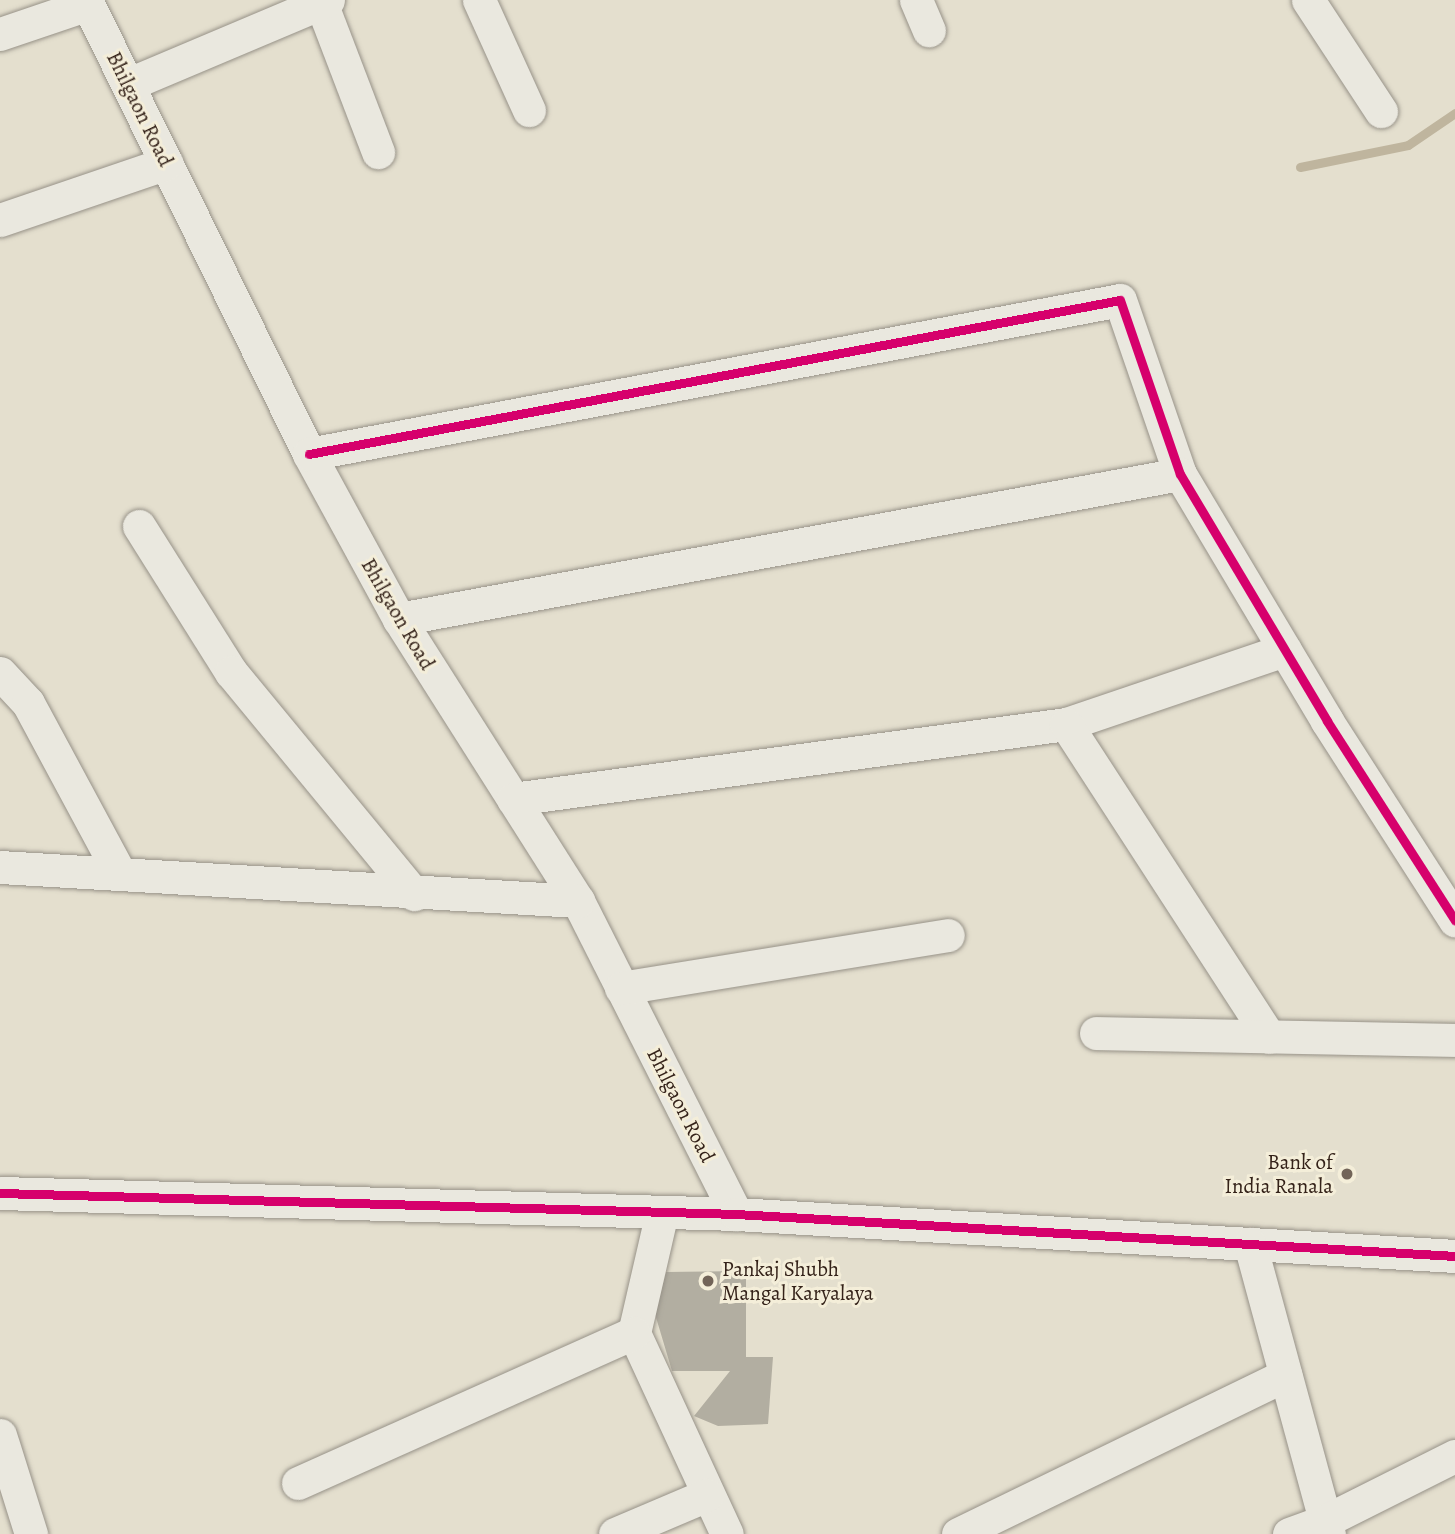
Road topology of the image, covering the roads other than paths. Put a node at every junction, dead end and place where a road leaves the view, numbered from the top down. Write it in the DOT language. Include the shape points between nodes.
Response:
graph roads {
  1 [pos="479,0"];
  2 [pos="916,0"];
  3 [pos="1308,0"];
  4 [pos="323,1"];
  5 [pos="87,2"];
  6 [pos="929,30"];
  7 [pos="0,34"];
  8 [pos="129,84"];
  9 [pos="529,110"];
  10 [pos="1381,111"];
  11 [pos="378,152"];
  12 [pos="167,163"];
  13 [pos="0,220"];
  14 [pos="309,454"];
  15 [pos="1180,474"];
  16 [pos="139,526"];
  17 [pos="399,619"];
  18 [pos="1285,650"];
  19 [pos="0,673"];
  20 [pos="1066,724"];
  21 [pos="513,799"];
  22 [pos="0,867"];
  23 [pos="120,874"];
  24 [pos="414,894"];
  25 [pos="578,901"];
  26 [pos="1455,920"];
  27 [pos="948,935"];
  28 [pos="621,988"];
  29 [pos="1096,1033"];
  30 [pos="1269,1037"];
  31 [pos="1455,1040"];
  32 [pos="0,1193"];
  33 [pos="662,1212"];
  34 [pos="736,1214"];
  35 [pos="1250,1244"];
  36 [pos="1455,1256"];
  37 [pos="634,1334"];
  38 [pos="1285,1375"];
  39 [pos="0,1435"];
  40 [pos="1455,1456"];
  41 [pos="298,1483"];
  42 [pos="707,1495"];
  43 [pos="1327,1528"];
  44 [pos="31,1534"];
  45 [pos="615,1534"];
  46 [pos="727,1534"];
  47 [pos="958,1534"];
  48 [pos="1289,1534"];
  1 -- 9 [label="street"];
  2 -- 6 [label="street"];
  3 -- 10 [label="street"];
  4 -- 8 [label="street"];
  4 -- 11 [label="street"];
  5 -- 7 [label="street"];
  5 -- 8 [label="street, Bhilgaon Road"];
  8 -- 12 [label="street, Bhilgaon Road"];
  12 -- 13 [label="street"];
  12 -- 14 [label="street, Bhilgaon Road"];
  14 -- 15 [label="street" via="1120,300"];
  14 -- 17 [label="street, Bhilgaon Road"];
  15 -- 17 [label="street"];
  15 -- 18 [label="street"];
  16 -- 24 [label="street" via="231,672"];
  17 -- 21 [label="street, Bhilgaon Road"];
  18 -- 20 [label="street"];
  18 -- 26 [label="street"];
  19 -- 23 [label="street" via="28,703"];
  20 -- 21 [label="street"];
  20 -- 30 [label="street"];
  21 -- 25 [label="street, Bhilgaon Road"];
  22 -- 23 [label="street"];
  23 -- 24 [label="street"];
  24 -- 25 [label="street"];
  25 -- 28 [label="street, Bhilgaon Road"];
  27 -- 28 [label="street"];
  28 -- 34 [label="street, Bhilgaon Road"];
  29 -- 30 [label="street"];
  30 -- 31 [label="street"];
  32 -- 33 [label="street"];
  33 -- 34 [label="street"];
  33 -- 37 [label="street"];
  34 -- 35 [label="street"];
  35 -- 36 [label="street"];
  35 -- 38 [label="street"];
  37 -- 41 [label="street"];
  37 -- 42 [label="street"];
  38 -- 43 [label="street"];
  38 -- 47 [label="street"];
  39 -- 44 [label="street"];
  40 -- 43 [label="street"];
  42 -- 45 [label="street"];
  42 -- 46 [label="street"];
  43 -- 48 [label="street"];
}
